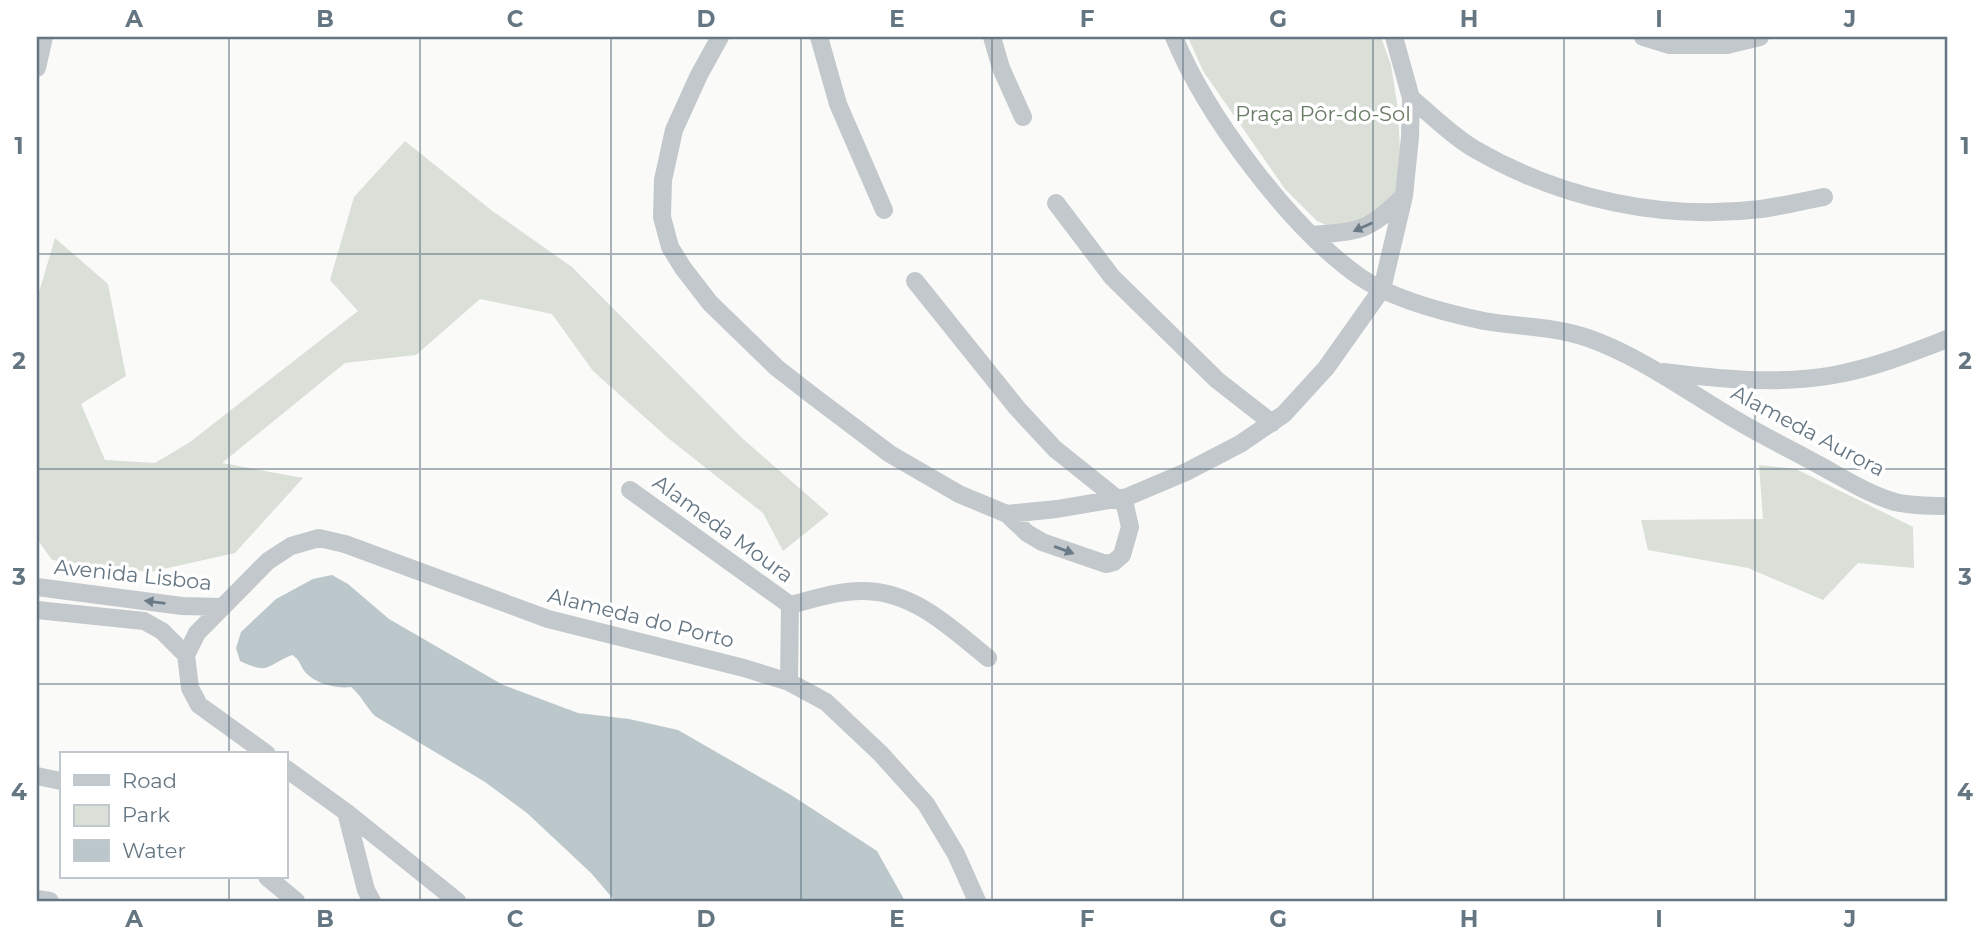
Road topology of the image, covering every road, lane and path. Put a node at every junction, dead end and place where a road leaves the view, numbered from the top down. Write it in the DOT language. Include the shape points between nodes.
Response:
graph roads {
  1 [pos="44,37"];
  2 [pos="720,37"];
  3 [pos="819,37"];
  4 [pos="992,37"];
  5 [pos="1174,37"];
  6 [pos="1394,37"];
  7 [pos="1643,37"];
  8 [pos="1760,37"];
  9 [pos="37,68"];
  10 [pos="1411,98"];
  11 [pos="1023,117"];
  12 [pos="1404,196"];
  13 [pos="1824,197"];
  14 [pos="1056,203"];
  15 [pos="884,210"];
  16 [pos="1312,235"];
  17 [pos="915,281"];
  18 [pos="1382,289"];
  19 [pos="1947,339"];
  20 [pos="1656,371"];
  21 [pos="1272,423"];
  22 [pos="630,490"];
  23 [pos="1118,497"];
  24 [pos="1947,506"];
  25 [pos="1007,514"];
  26 [pos="37,587"];
  27 [pos="790,606"];
  28 [pos="223,607"];
  29 [pos="37,610"];
  30 [pos="186,655"];
  31 [pos="988,659"];
  32 [pos="789,682"];
  33 [pos="264,752"];
  34 [pos="287,769"];
  35 [pos="37,776"];
  36 [pos="60,781"];
  37 [pos="346,812"];
  38 [pos="268,878"];
  39 [pos="37,899"];
  40 [pos="50,901"];
  41 [pos="296,901"];
  42 [pos="372,901"];
  43 [pos="457,901"];
  44 [pos="977,901"];
  1 -- 9 [label="street"];
  2 -- 25 [label="street" via="674,130 663,180 662,217 670,247 710,303 767,359 824,405 890,454 959,494"];
  3 -- 15 [label="street" via="838,104"];
  4 -- 11 [label="street"];
  5 -- 16 [label="street" via="1212,108 1280,201"];
  6 -- 10 [label="street"];
  7 -- 8 [label="street" via="1670,45 1727,45"];
  10 -- 12 [label="street"];
  10 -- 13 [label="street" via="1475,150 1570,193 1655,209 1708,211 1759,209"];
  12 -- 16 [label="street, one-way" via="1364,229"];
  12 -- 18 [label="street"];
  14 -- 21 [label="street" via="1121,286 1217,380"];
  16 -- 18 [label="street" via="1360,277"];
  17 -- 23 [label="street" via="1055,449"];
  18 -- 20 [label="street, Alameda Aurora" via="1484,321 1586,337 1625,352"];
  18 -- 21 [label="street" via="1326,368"];
  19 -- 20 [label="street" via="1896,358 1824,376 1779,381"];
  20 -- 24 [label="street, Alameda Aurora" via="1861,488 1894,502"];
  21 -- 23 [label="street" via="1186,472"];
  22 -- 27 [label="street, Alameda Moura"];
  23 -- 25 [label="street"];
  25 -- 23 [label="street, one-way" via="1042,542 1111,564 1122,555 1130,527 1128,511"];
  28 -- 26 [label="street, Avenida Lisboa, one-way"];
  27 -- 31 [label="street" via="828,595 865,591 889,595 921,606"];
  27 -- 32 [label="street"];
  28 -- 30 [label="street, Alameda do Porto" via="197,633"];
  28 -- 32 [label="street, Alameda do Porto" via="268,561 291,546 319,538 548,619"];
  29 -- 30 [label="street" via="144,621 162,631"];
  30 -- 33 [label="street" via="190,688 199,705"];
  32 -- 44 [label="street, Alameda do Porto" via="826,702 926,804"];
  34 -- 37 [label="street"];
  35 -- 36 [label="street"];
  37 -- 42 [label="street"];
  37 -- 43 [label="street"];
  38 -- 41 [label="street"];
  39 -- 40 [label="street"];
}
